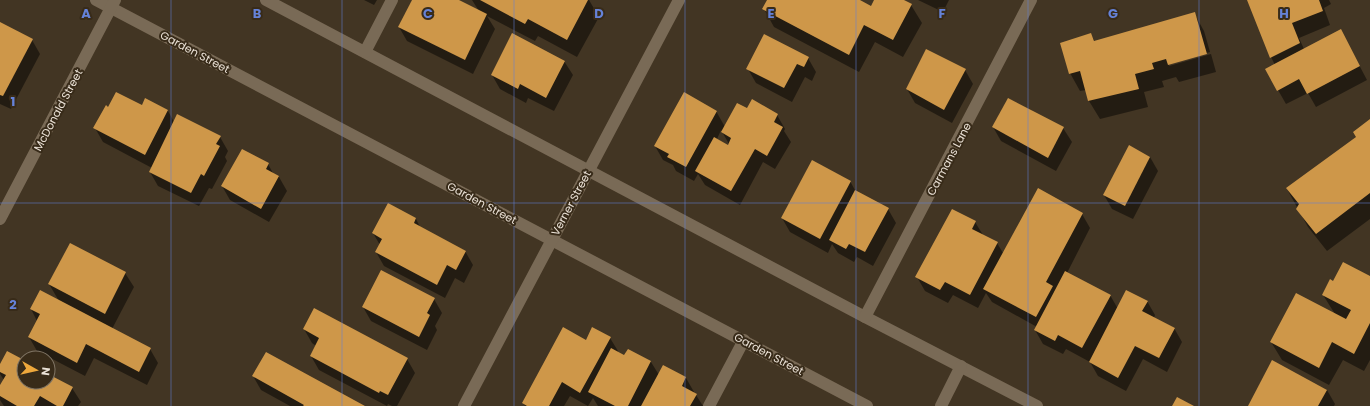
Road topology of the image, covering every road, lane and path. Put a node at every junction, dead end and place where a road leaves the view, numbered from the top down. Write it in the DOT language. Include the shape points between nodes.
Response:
graph roads {
  1 [pos="96,0"];
  2 [pos="266,0"];
  3 [pos="392,0"];
  4 [pos="679,0"];
  5 [pos="1031,0"];
  6 [pos="113,4"];
  7 [pos="365,52"];
  8 [pos="589,170"];
  9 [pos="0,219"];
  10 [pos="551,240"];
  11 [pos="865,317"];
  12 [pos="744,340"];
  13 [pos="961,366"];
  14 [pos="464,406"];
  15 [pos="709,406"];
  16 [pos="867,406"];
  17 [pos="941,406"];
  18 [pos="1037,406"];
  1 -- 6 [label="street, Garden Street"];
  2 -- 7 [label="street"];
  3 -- 7 [label="street"];
  4 -- 8 [label="street, Verner Street"];
  5 -- 11 [label="street, Carmans Lane"];
  6 -- 9 [label="street, McDonald Street"];
  6 -- 10 [label="street, Garden Street"];
  7 -- 8 [label="street"];
  8 -- 10 [label="street, Verner Street"];
  8 -- 11 [label="street"];
  10 -- 12 [label="street, Garden Street"];
  10 -- 14 [label="street, Verner Street"];
  11 -- 13 [label="street"];
  12 -- 15 [label="street"];
  12 -- 16 [label="street, Garden Street"];
  13 -- 17 [label="street"];
  13 -- 18 [label="street"];
}
